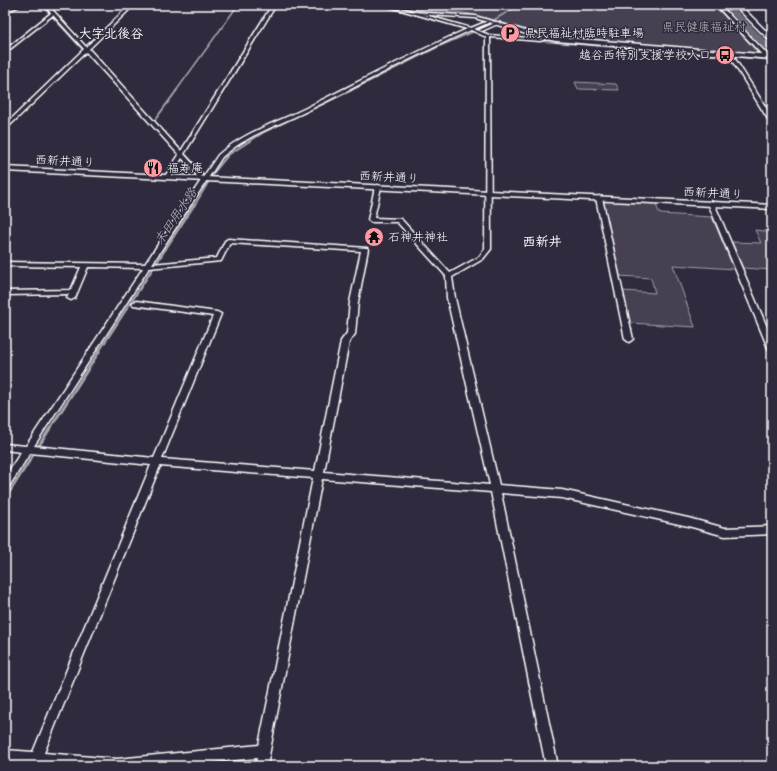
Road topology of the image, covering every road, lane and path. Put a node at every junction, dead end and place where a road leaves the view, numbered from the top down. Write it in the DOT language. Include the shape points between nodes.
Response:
graph roads {
  1 [pos="20,5"];
  2 [pos="46,5"];
  3 [pos="132,5"];
  4 [pos="274,5"];
  5 [pos="386,5"];
  6 [pos="718,5"];
  7 [pos="737,5"];
  8 [pos="5,11"];
  9 [pos="53,13"];
  10 [pos="414,13"];
  11 [pos="487,22"];
  12 [pos="498,23"];
  13 [pos="471,29"];
  14 [pos="478,31"];
  15 [pos="488,36"];
  16 [pos="546,38"];
  17 [pos="772,41"];
  18 [pos="85,50"];
  19 [pos="5,52"];
  20 [pos="730,54"];
  21 [pos="770,57"];
  22 [pos="772,121"];
  23 [pos="5,128"];
  24 [pos="181,154"];
  25 [pos="5,169"];
  26 [pos="168,176"];
  27 [pos="202,178"];
  28 [pos="378,187"];
  29 [pos="488,192"];
  30 [pos="599,198"];
  31 [pos="711,203"];
  32 [pos="772,207"];
  33 [pos="5,264"];
  34 [pos="85,266"];
  35 [pos="147,266"];
  36 [pos="449,276"];
  37 [pos="5,293"];
  38 [pos="136,303"];
  39 [pos="628,339"];
  40 [pos="772,348"];
  41 [pos="5,447"];
  42 [pos="29,449"];
  43 [pos="157,462"];
  44 [pos="318,474"];
  45 [pos="5,486"];
  46 [pos="494,488"];
  47 [pos="772,530"];
  48 [pos="264,751"];
  49 [pos="5,756"];
  50 [pos="36,759"];
  51 [pos="261,766"];
  52 [pos="552,766"];
  1 -- 8 [label="street"];
  2 -- 9 [label="street"];
  3 -- 18 [label="street"];
  4 -- 24 [label="street"];
  5 -- 10 [label="street"];
  6 -- 21 [label="street"];
  7 -- 17 [label="main road"];
  9 -- 18 [label="street"];
  9 -- 19 [label="street"];
  10 -- 12 [label="street" via="466,15"];
  10 -- 13 [label="street"];
  11 -- 13 [label="street"];
  12 -- 14 [label="street"];
  12 -- 16 [label="street"];
  13 -- 14 [label="street"];
  13 -- 27 [label="street" via="240,142 220,156"];
  14 -- 15 [label="street"];
  15 -- 16 [label="street" via="540,40"];
  15 -- 29 [label="street"];
  16 -- 20 [label="street"];
  18 -- 23 [label="street"];
  18 -- 24 [label="street"];
  20 -- 21 [label="street"];
  20 -- 22 [label="street"];
  24 -- 26 [label="street"];
  24 -- 27 [label="street"];
  25 -- 26 [label="street, 西新井通り"];
  26 -- 27 [label="street, 西新井通り"];
  27 -- 28 [label="street, 西新井通り"];
  27 -- 35 [label="street"];
  28 -- 29 [label="street, 西新井通り"];
  28 -- 36 [label="street" via="371,220 399,220"];
  29 -- 30 [label="street, 西新井通り"];
  29 -- 36 [label="street" via="488,250 481,258"];
  30 -- 31 [label="street, 西新井通り"];
  30 -- 39 [label="street"];
  31 -- 32 [label="street, 西新井通り"];
  31 -- 40 [label="street"];
  33 -- 34 [label="street"];
  34 -- 35 [label="street"];
  34 -- 37 [label="street" via="73,295"];
  35 -- 42 [label="street"];
  35 -- 44 [label="street" via="219,260 228,241 365,248 354,302 351,334 345,341"];
  36 -- 46 [label="street" via="451,298"];
  38 -- 43 [label="street" via="217,314"];
  41 -- 42 [label="street"];
  42 -- 43 [label="street"];
  42 -- 45 [label="street"];
  43 -- 44 [label="street"];
  43 -- 50 [label="street"];
  44 -- 46 [label="street"];
  44 -- 48 [label="street"];
  46 -- 47 [label="street" via="562,494 724,532"];
  46 -- 52 [label="street"];
  48 -- 50 [label="street" via="117,765"];
  48 -- 51 [label="street"];
  49 -- 50 [label="street"];
}
